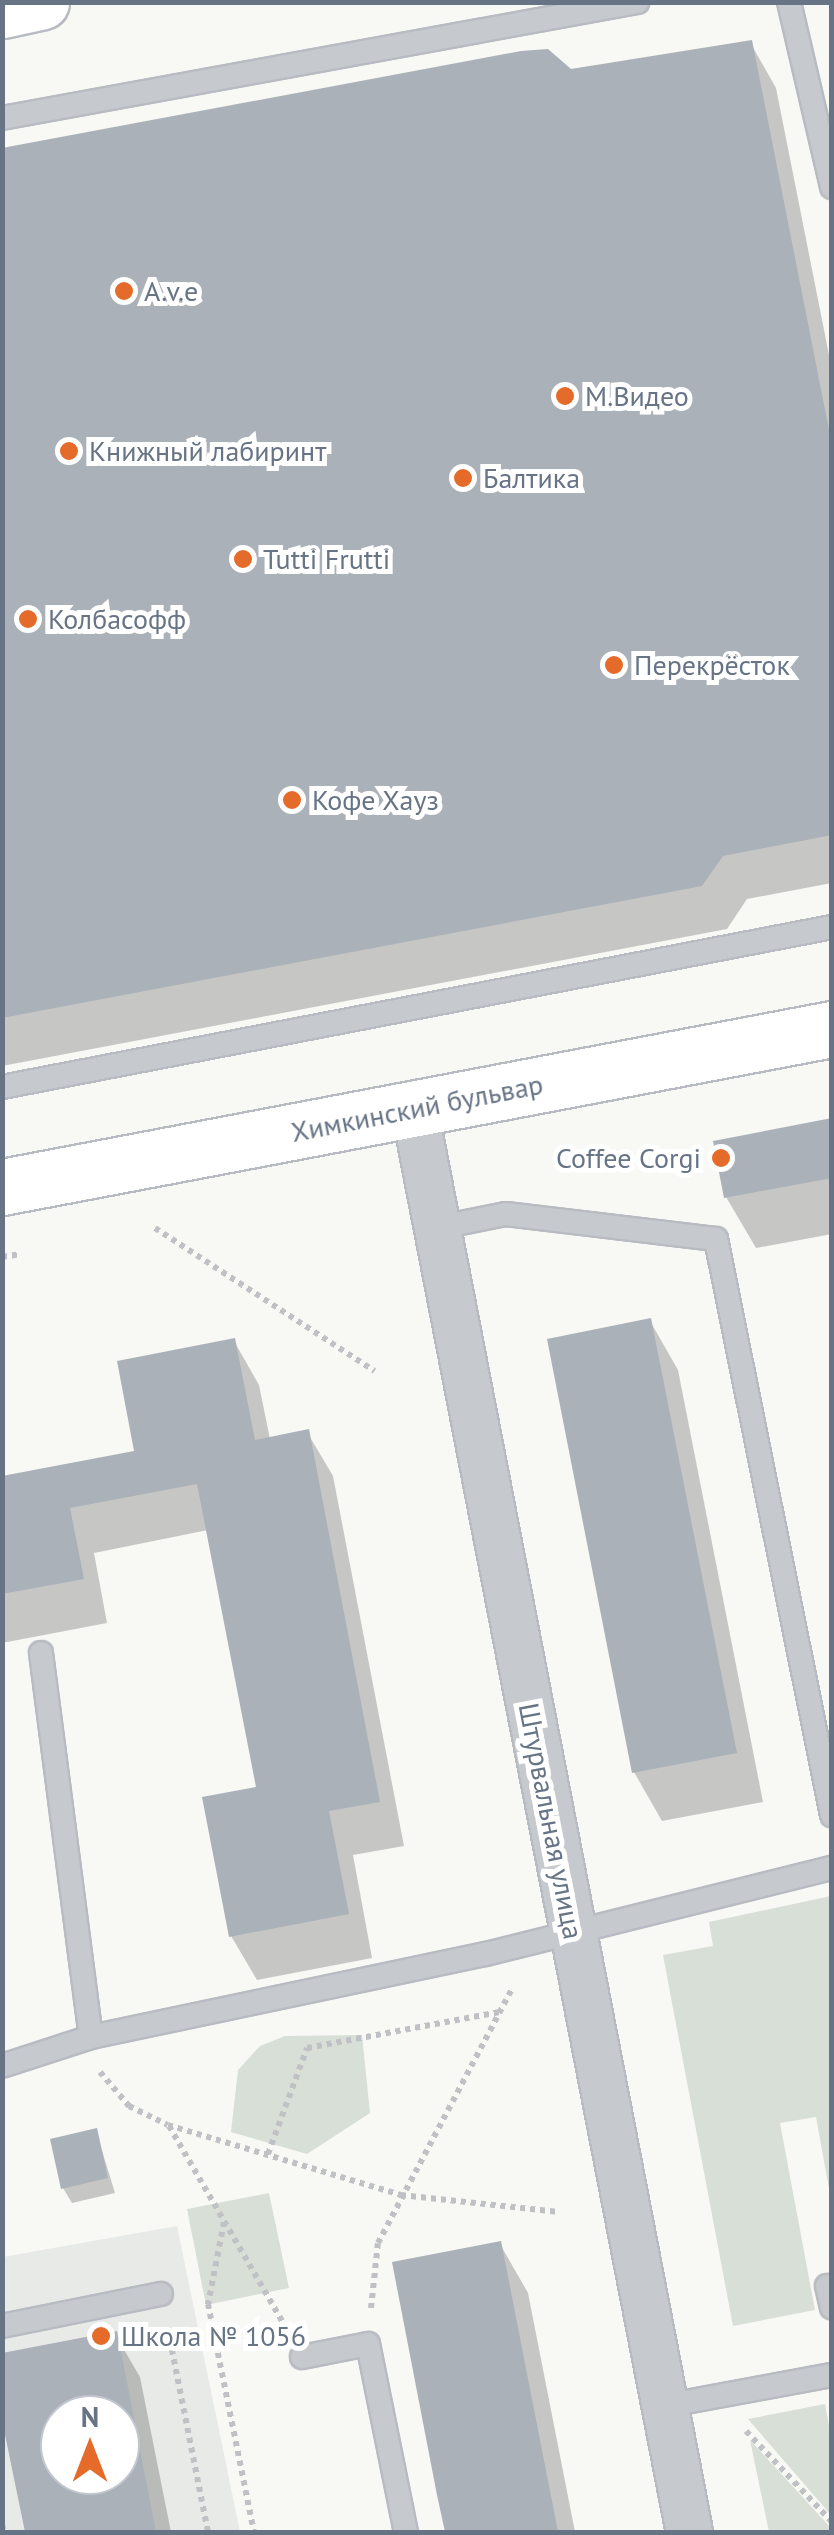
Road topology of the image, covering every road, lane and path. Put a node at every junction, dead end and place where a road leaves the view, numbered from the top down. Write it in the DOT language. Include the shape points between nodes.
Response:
graph roads {
  1 [pos="41,2"];
  2 [pos="637,2"];
  3 [pos="789,2"];
  4 [pos="2,10"];
  5 [pos="2,118"];
  6 [pos="832,187"];
  7 [pos="832,927"];
  8 [pos="832,1029"];
  9 [pos="2,1087"];
  10 [pos="414,1109"];
  11 [pos="2,1187"];
  12 [pos="155,1228"];
  13 [pos="436,1228"];
  14 [pos="20,1254"];
  15 [pos="2,1258"];
  16 [pos="374,1371"];
  17 [pos="42,1653"];
  18 [pos="826,1750"];
  19 [pos="832,1815"];
  20 [pos="832,1868"];
  21 [pos="572,1930"];
  22 [pos="514,1986"];
  23 [pos="500,2012"];
  24 [pos="92,2037"];
  25 [pos="2,2066"];
  26 [pos="129,2106"];
  27 [pos="168,2125"];
  28 [pos="268,2154"];
  29 [pos="401,2195"];
  30 [pos="559,2212"];
  31 [pos="224,2222"];
  32 [pos="162,2294"];
  33 [pos="2,2326"];
  34 [pos="368,2344"];
  35 [pos="302,2357"];
  36 [pos="832,2375"];
  37 [pos="664,2406"];
  38 [pos="742,2426"];
  39 [pos="832,2522"];
  40 [pos="2,2525"];
  41 [pos="4,2532"];
  42 [pos="208,2532"];
  43 [pos="254,2532"];
  44 [pos="406,2532"];
  45 [pos="689,2532"];
  1 -- 4 [label="main road"];
  2 -- 5 [label="lane"];
  3 -- 6 [label="lane"];
  7 -- 9 [label="lane"];
  8 -- 10 [label="main road, Химкинский бульвар"];
  10 -- 11 [label="main road, Химкинский бульвар"];
  10 -- 13 [label="street, Штурвальная улица"];
  12 -- 16 [label="path"];
  13 -- 18 [label="lane" via="506,1214 716,1240"];
  13 -- 21 [label="street, Штурвальная улица"];
  14 -- 15 [label="path"];
  17 -- 24 [label="lane"];
  18 -- 19 [label="lane"];
  20 -- 21 [label="lane"];
  21 -- 24 [label="lane"];
  21 -- 37 [label="street, Штурвальная улица"];
  22 -- 23 [label="path"];
  23 -- 28 [label="path" via="307,2048"];
  23 -- 29 [label="path"];
  24 -- 25 [label="lane"];
  26 -- 27 [label="path"];
  27 -- 28 [label="path"];
  27 -- 31 [label="path"];
  28 -- 29 [label="path"];
  29 -- 30 [label="path"];
  29 -- 34 [label="path" via="378,2243"];
  31 -- 35 [label="path"];
  31 -- 43 [label="path" via="208,2304"];
  32 -- 33 [label="lane"];
  32 -- 42 [label="path"];
  34 -- 35 [label="lane"];
  34 -- 44 [label="lane"];
  36 -- 37 [label="lane"];
  37 -- 45 [label="street, Штурвальная улица"];
  38 -- 39 [label="path"];
  40 -- 41 [label="path"];
}
